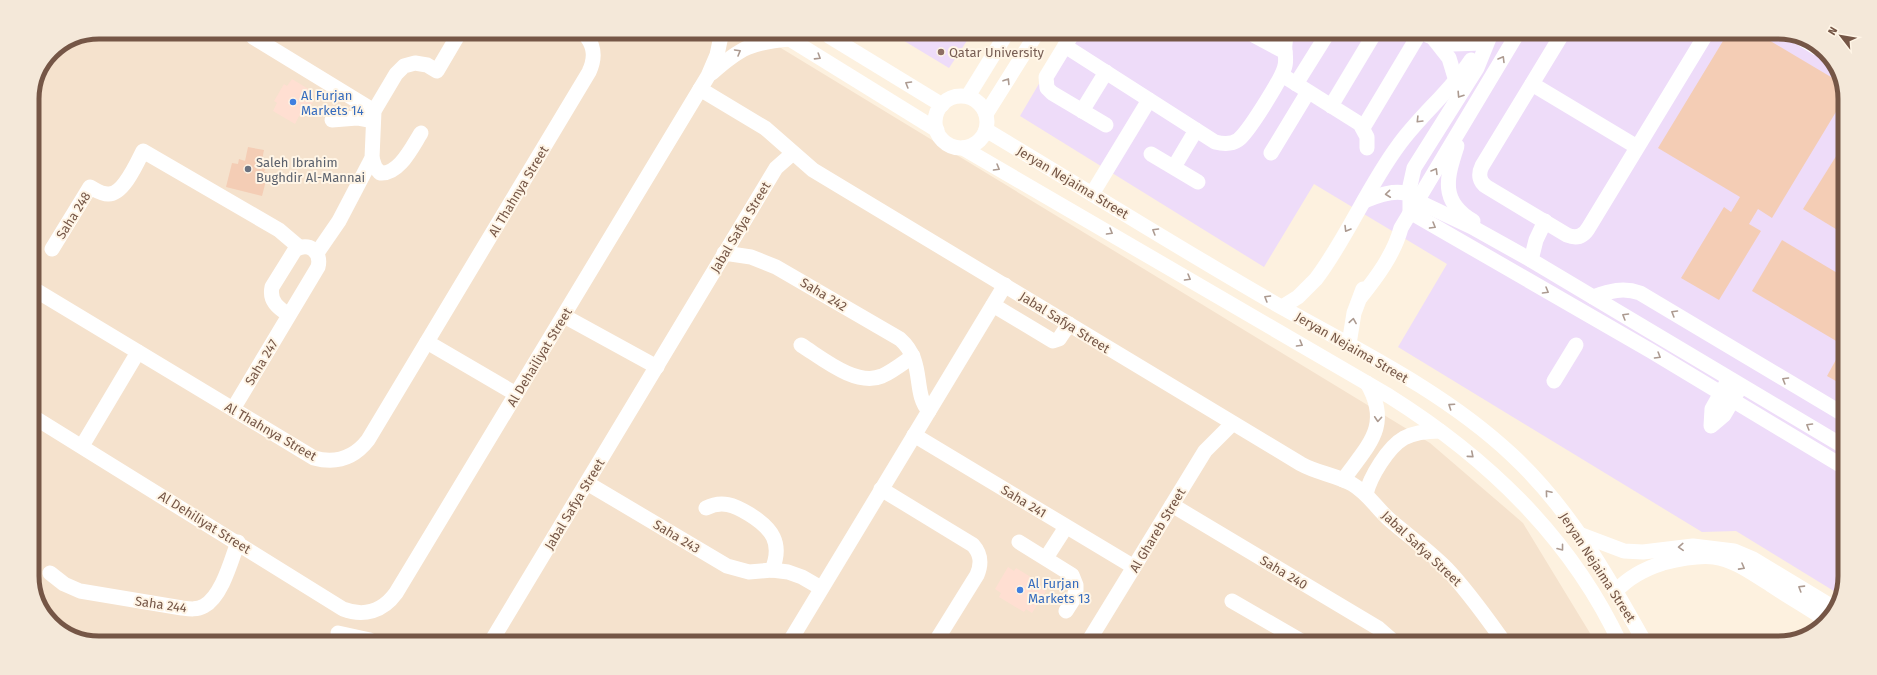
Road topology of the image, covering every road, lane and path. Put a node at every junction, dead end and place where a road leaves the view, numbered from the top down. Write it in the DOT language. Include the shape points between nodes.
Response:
graph roads {
  1 [pos="256,39"];
  2 [pos="456,39"];
  3 [pos="589,39"];
  4 [pos="720,39"];
  5 [pos="780,39"];
  6 [pos="789,39"];
  7 [pos="834,39"];
  8 [pos="1003,39"];
  9 [pos="1032,39"];
  10 [pos="1261,39"];
  11 [pos="1286,39"];
  12 [pos="1325,39"];
  13 [pos="1371,39"];
  14 [pos="1416,39"];
  15 [pos="1435,39"];
  16 [pos="1439,39"];
  17 [pos="1481,39"];
  18 [pos="1486,39"];
  19 [pos="1487,39"];
  20 [pos="1514,39"];
  21 [pos="1559,39"];
  22 [pos="1703,39"];
  23 [pos="1068,41"];
  24 [pos="1285,52"];
  25 [pos="1106,72"];
  26 [pos="1282,75"];
  27 [pos="1456,81"];
  28 [pos="704,82"];
  29 [pos="1532,84"];
  30 [pos="1302,88"];
  31 [pos="968,96"];
  32 [pos="1149,100"];
  33 [pos="942,105"];
  34 [pos="1331,106"];
  35 [pos="1082,111"];
  36 [pos="986,114"];
  37 [pos="374,116"];
  38 [pos="332,120"];
  39 [pos="1464,122"];
  40 [pos="1106,125"];
  41 [pos="1363,128"];
  42 [pos="936,130"];
  43 [pos="986,130"];
  44 [pos="1196,130"];
  45 [pos="421,133"];
  46 [pos="963,148"];
  47 [pos="1367,148"];
  48 [pos="1637,148"];
  49 [pos="1271,153"];
  50 [pos="793,154"];
  51 [pos="1151,154"];
  52 [pos="372,158"];
  53 [pos="1174,167"];
  54 [pos="1198,182"];
  55 [pos="1092,194"];
  56 [pos="1364,201"];
  57 [pos="1412,203"];
  58 [pos="1545,221"];
  59 [pos="299,247"];
  60 [pos="52,249"];
  61 [pos="1510,249"];
  62 [pos="317,253"];
  63 [pos="724,253"];
  64 [pos="1531,260"];
  65 [pos="1005,285"];
  66 [pos="39,292"];
  67 [pos="1593,297"];
  68 [pos="993,305"];
  69 [pos="1282,307"];
  70 [pos="289,315"];
  71 [pos="564,316"];
  72 [pos="1069,324"];
  73 [pos="428,342"];
  74 [pos="1349,344"];
  75 [pos="801,345"];
  76 [pos="1576,345"];
  77 [pos="138,352"];
  78 [pos="913,356"];
  79 [pos="657,367"];
  80 [pos="1554,381"];
  81 [pos="1736,382"];
  82 [pos="1367,383"];
  83 [pos="516,394"];
  84 [pos="1727,397"];
  85 [pos="233,409"];
  86 [pos="929,411"];
  87 [pos="1838,411"];
  88 [pos="39,420"];
  89 [pos="1232,424"];
  90 [pos="1440,431"];
  91 [pos="914,435"];
  92 [pos="1838,444"];
  93 [pos="82,446"];
  94 [pos="1838,464"];
  95 [pos="1344,480"];
  96 [pos="587,483"];
  97 [pos="881,489"];
  98 [pos="1366,494"];
  99 [pos="1172,505"];
  100 [pos="706,508"];
  101 [pos="1066,526"];
  102 [pos="1580,534"];
  103 [pos="238,542"];
  104 [pos="1019,542"];
  105 [pos="1046,558"];
  106 [pos="1134,568"];
  107 [pos="772,570"];
  108 [pos="50,573"];
  109 [pos="821,588"];
  110 [pos="1616,591"];
  111 [pos="1232,601"];
  112 [pos="1830,606"];
  113 [pos="1066,611"];
  114 [pos="351,612"];
  115 [pos="1822,618"];
  116 [pos="337,636"];
  117 [pos="494,636"];
  118 [pos="793,636"];
  119 [pos="939,636"];
  120 [pos="1092,636"];
  121 [pos="1293,636"];
  122 [pos="1387,636"];
  123 [pos="1500,636"];
  124 [pos="1616,636"];
  125 [pos="1641,636"];
  1 -- 37 [label="street"];
  2 -- 37 [label="street" via="437,71 427,65 416,63 399,69"];
  3 -- 73 [label="street, Al Thahnya Street" via="594,57 589,72"];
  4 -- 28 [label="street, Al Dehailiyat Street" via="717,55"];
  28 -- 5 [label="street, Al Dehailiyat Street, one-way" via="731,56 746,47"];
  6 -- 42 [label="street, one-way"];
  33 -- 7 [label="street, one-way"];
  8 -- 31 [label="street"];
  36 -- 9 [label="street, one-way"];
  10 -- 24 [label="street"];
  11 -- 24 [label="street"];
  12 -- 30 [label="street"];
  13 -- 34 [label="street"];
  14 -- 41 [label="street"];
  15 -- 27 [label="street" via="1449,58"];
  16 -- 17 [label="street" via="1453,44"];
  18 -- 27 [label="street"];
  19 -- 57 [label="street, one-way" via="1477,68 1417,160 1411,177"];
  39 -- 20 [label="street, one-way"];
  21 -- 29 [label="street"];
  22 -- 48 [label="street"];
  23 -- 25 [label="street"];
  23 -- 35 [label="street" via="1046,77 1046,84 1052,93"];
  24 -- 26 [label="street" via="1286,64"];
  25 -- 32 [label="street"];
  25 -- 35 [label="street"];
  26 -- 30 [label="street"];
  26 -- 44 [label="street" via="1239,140 1220,144"];
  27 -- 56 [label="street, one-way" via="1407,134"];
  28 -- 50 [label="street, Jabal Safya Street" via="765,128"];
  28 -- 71 [label="street, Al Dehailiyat Street"];
  29 -- 48 [label="street"];
  29 -- 58 [label="street" via="1482,166 1480,178 1487,187"];
  30 -- 34 [label="street"];
  30 -- 49 [label="street"];
  31 -- 33 [label="street" via="954,97"];
  31 -- 36 [label="street" via="979,103"];
  32 -- 44 [label="street"];
  32 -- 55 [label="street"];
  33 -- 42 [label="street" via="936,117"];
  34 -- 41 [label="street"];
  35 -- 40 [label="street"];
  36 -- 43 [label="street"];
  37 -- 38 [label="street"];
  37 -- 52 [label="street"];
  57 -- 39 [label="street, one-way"];
  39 -- 61 [label="street" via="1450,170 1450,196 1465,216 1491,232"];
  41 -- 47 [label="street" via="1367,137"];
  42 -- 46 [label="street" via="950,146"];
  43 -- 46 [label="street" via="978,142"];
  43 -- 55 [label="street, Jeryan Nejaima Street"];
  44 -- 53 [label="street"];
  45 -- 52 [label="street" via="397,168 386,174 380,173"];
  46 -- 82 [label="street, Jeryan Nejaima Street, one-way"];
  48 -- 58 [label="street" via="1584,234 1571,236"];
  50 -- 63 [label="street, Jabal Safya Street" via="776,168"];
  50 -- 65 [label="street, Jabal Safya Street" via="814,170"];
  51 -- 53 [label="street"];
  52 -- 62 [label="street" via="339,221"];
  53 -- 54 [label="street"];
  69 -- 55 [label="street, Jeryan Nejaima Street, one-way"];
  57 -- 56 [label="street, one-way" via="1401,193 1382,194"];
  56 -- 69 [label="street, one-way" via="1318,276 1304,291"];
  57 -- 61 [label="street" via="1472,227"];
  74 -- 57 [label="street, one-way" via="1354,313 1367,277 1389,240 1401,228"];
  57 -- 84 [label="street, one-way"];
  58 -- 64 [label="street" via="1536,240"];
  59 -- 60 [label="street, Saha 248" via="279,230 143,151 117,192 104,194 90,187"];
  59 -- 62 [label="street" via="309,247"];
  59 -- 70 [label="street" via="292,254 271,292 276,305"];
  61 -- 64 [label="street"];
  62 -- 70 [label="street, Saha 247" via="318,267"];
  63 -- 78 [label="street, Saha 242" via="776,266 900,339"];
  63 -- 79 [label="street, Jabal Safya Street"];
  64 -- 67 [label="street"];
  65 -- 68 [label="street"];
  65 -- 72 [label="street, Jabal Safya Street"];
  66 -- 77 [label="street, Al Thahnya Street"];
  81 -- 67 [label="street, one-way"];
  87 -- 67 [label="street, one-way" via="1640,293 1619,289"];
  68 -- 72 [label="street" via="1053,341 1059,339"];
  68 -- 86 [label="street"];
  69 -- 74 [label="street, Jeryan Nejaima Street"];
  70 -- 85 [label="street, Saha 247"];
  71 -- 79 [label="street"];
  71 -- 83 [label="street, Al Dehailiyat Street"];
  72 -- 89 [label="street, Jabal Safya Street"];
  73 -- 83 [label="street"];
  73 -- 85 [label="street, Al Thahnya Street" via="368,440 349,457 331,461 314,458"];
  102 -- 74 [label="street, Jeryan Nejaima Street, one-way" via="1536,479 1494,438 1452,407"];
  75 -- 78 [label="street" via="849,374 870,379 883,375"];
  76 -- 80 [label="street"];
  77 -- 85 [label="street, Al Thahnya Street"];
  77 -- 93 [label="street"];
  78 -- 86 [label="street, Saha 242" via="923,402"];
  79 -- 96 [label="street, Jabal Safya Street"];
  81 -- 84 [label="street"];
  92 -- 81 [label="street, one-way"];
  82 -- 90 [label="street, Jeryan Nejaima Street"];
  82 -- 95 [label="street, one-way" via="1377,403 1377,426"];
  83 -- 114 [label="street, Al Dehailiyat Street" via="392,599 373,612"];
  84 -- 94 [label="street"];
  86 -- 91 [label="street"];
  88 -- 93 [label="street, Al Dehiliyat Street"];
  89 -- 95 [label="street, Jabal Safya Street" via="1310,469"];
  89 -- 99 [label="street, Al Ghareb Street" via="1205,451"];
  90 -- 98 [label="street" via="1403,438 1374,474"];
  90 -- 124 [label="street, Jeryan Nejaima Street, one-way" via="1494,475 1543,525 1585,581"];
  91 -- 97 [label="street"];
  91 -- 101 [label="street, Saha 241"];
  93 -- 103 [label="street, Al Dehiliyat Street"];
  95 -- 98 [label="street, Jabal Safya Street"];
  96 -- 107 [label="street, Saha 243" via="727,566 749,572"];
  96 -- 117 [label="street, Jabal Safya Street"];
  97 -- 109 [label="street"];
  97 -- 119 [label="street" via="972,545 980,556 980,569 977,575"];
  98 -- 123 [label="street, Jabal Safya Street" via="1390,520 1419,542 1447,569"];
  99 -- 106 [label="street, Al Ghareb Street"];
  99 -- 122 [label="street, Saha 240" via="1378,628"];
  100 -- 107 [label="street" via="719,503 732,505 766,526 776,547"];
  101 -- 105 [label="street"];
  101 -- 106 [label="street, Saha 241"];
  102 -- 110 [label="street, Jeryan Nejaima Street"];
  112 -- 102 [label="street, one-way" via="1753,559 1734,551 1693,546 1643,552 1624,551"];
  103 -- 108 [label="street, Saha 244" via="218,591 208,603 197,609 88,593 64,584"];
  103 -- 114 [label="street, Al Dehiliyat Street"];
  104 -- 105 [label="street"];
  105 -- 113 [label="street" via="1068,571 1074,580 1075,596"];
  106 -- 120 [label="street, Al Ghareb Street"];
  107 -- 109 [label="street, Saha 243" via="795,574"];
  109 -- 118 [label="street"];
  110 -- 115 [label="street, one-way" via="1628,580 1652,567 1676,560 1714,557 1741,567"];
  110 -- 125 [label="street, Jeryan Nejaima Street"];
  111 -- 121 [label="street"];
  114 -- 116 [label="street"];
}
